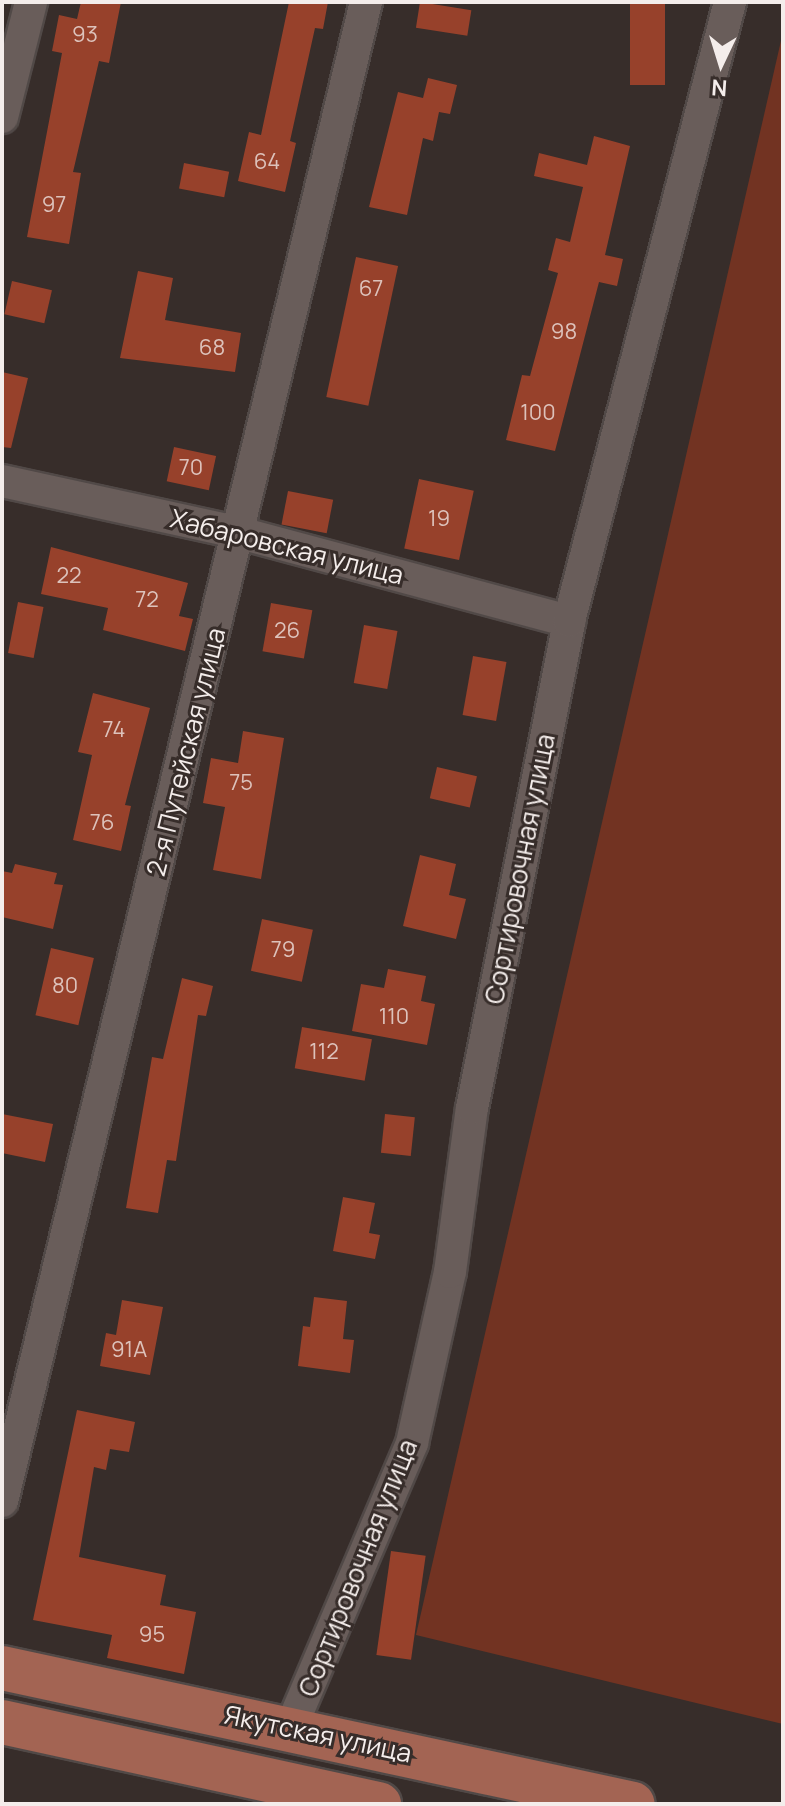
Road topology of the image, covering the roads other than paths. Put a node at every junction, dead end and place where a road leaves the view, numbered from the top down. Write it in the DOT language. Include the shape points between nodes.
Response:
graph roads {
  1 [pos="31,2"];
  2 [pos="366,2"];
  3 [pos="730,2"];
  4 [pos="2,117"];
  5 [pos="2,481"];
  6 [pos="240,533"];
  7 [pos="569,621"];
  8 [pos="2,1501"];
  9 [pos="2,1668"];
  10 [pos="2,1722"];
  11 [pos="291,1727"];
  12 [pos="379,1804"];
  13 [pos="633,1804"];
  1 -- 4 [label="street"];
  2 -- 6 [label="street, 2-я Путейская улица"];
  3 -- 7 [label="street, Сортировочная улица"];
  5 -- 6 [label="street, Хабаровская улица"];
  6 -- 7 [label="street, Хабаровская улица"];
  6 -- 8 [label="street, 2-я Путейская улица"];
  7 -- 11 [label="street, Сортировочная улица" via="472,1108 450,1272 412,1443"];
  9 -- 11 [label="main road, Якутская улица"];
  10 -- 12 [label="main road"];
  11 -- 13 [label="main road, Якутская улица"];
}
